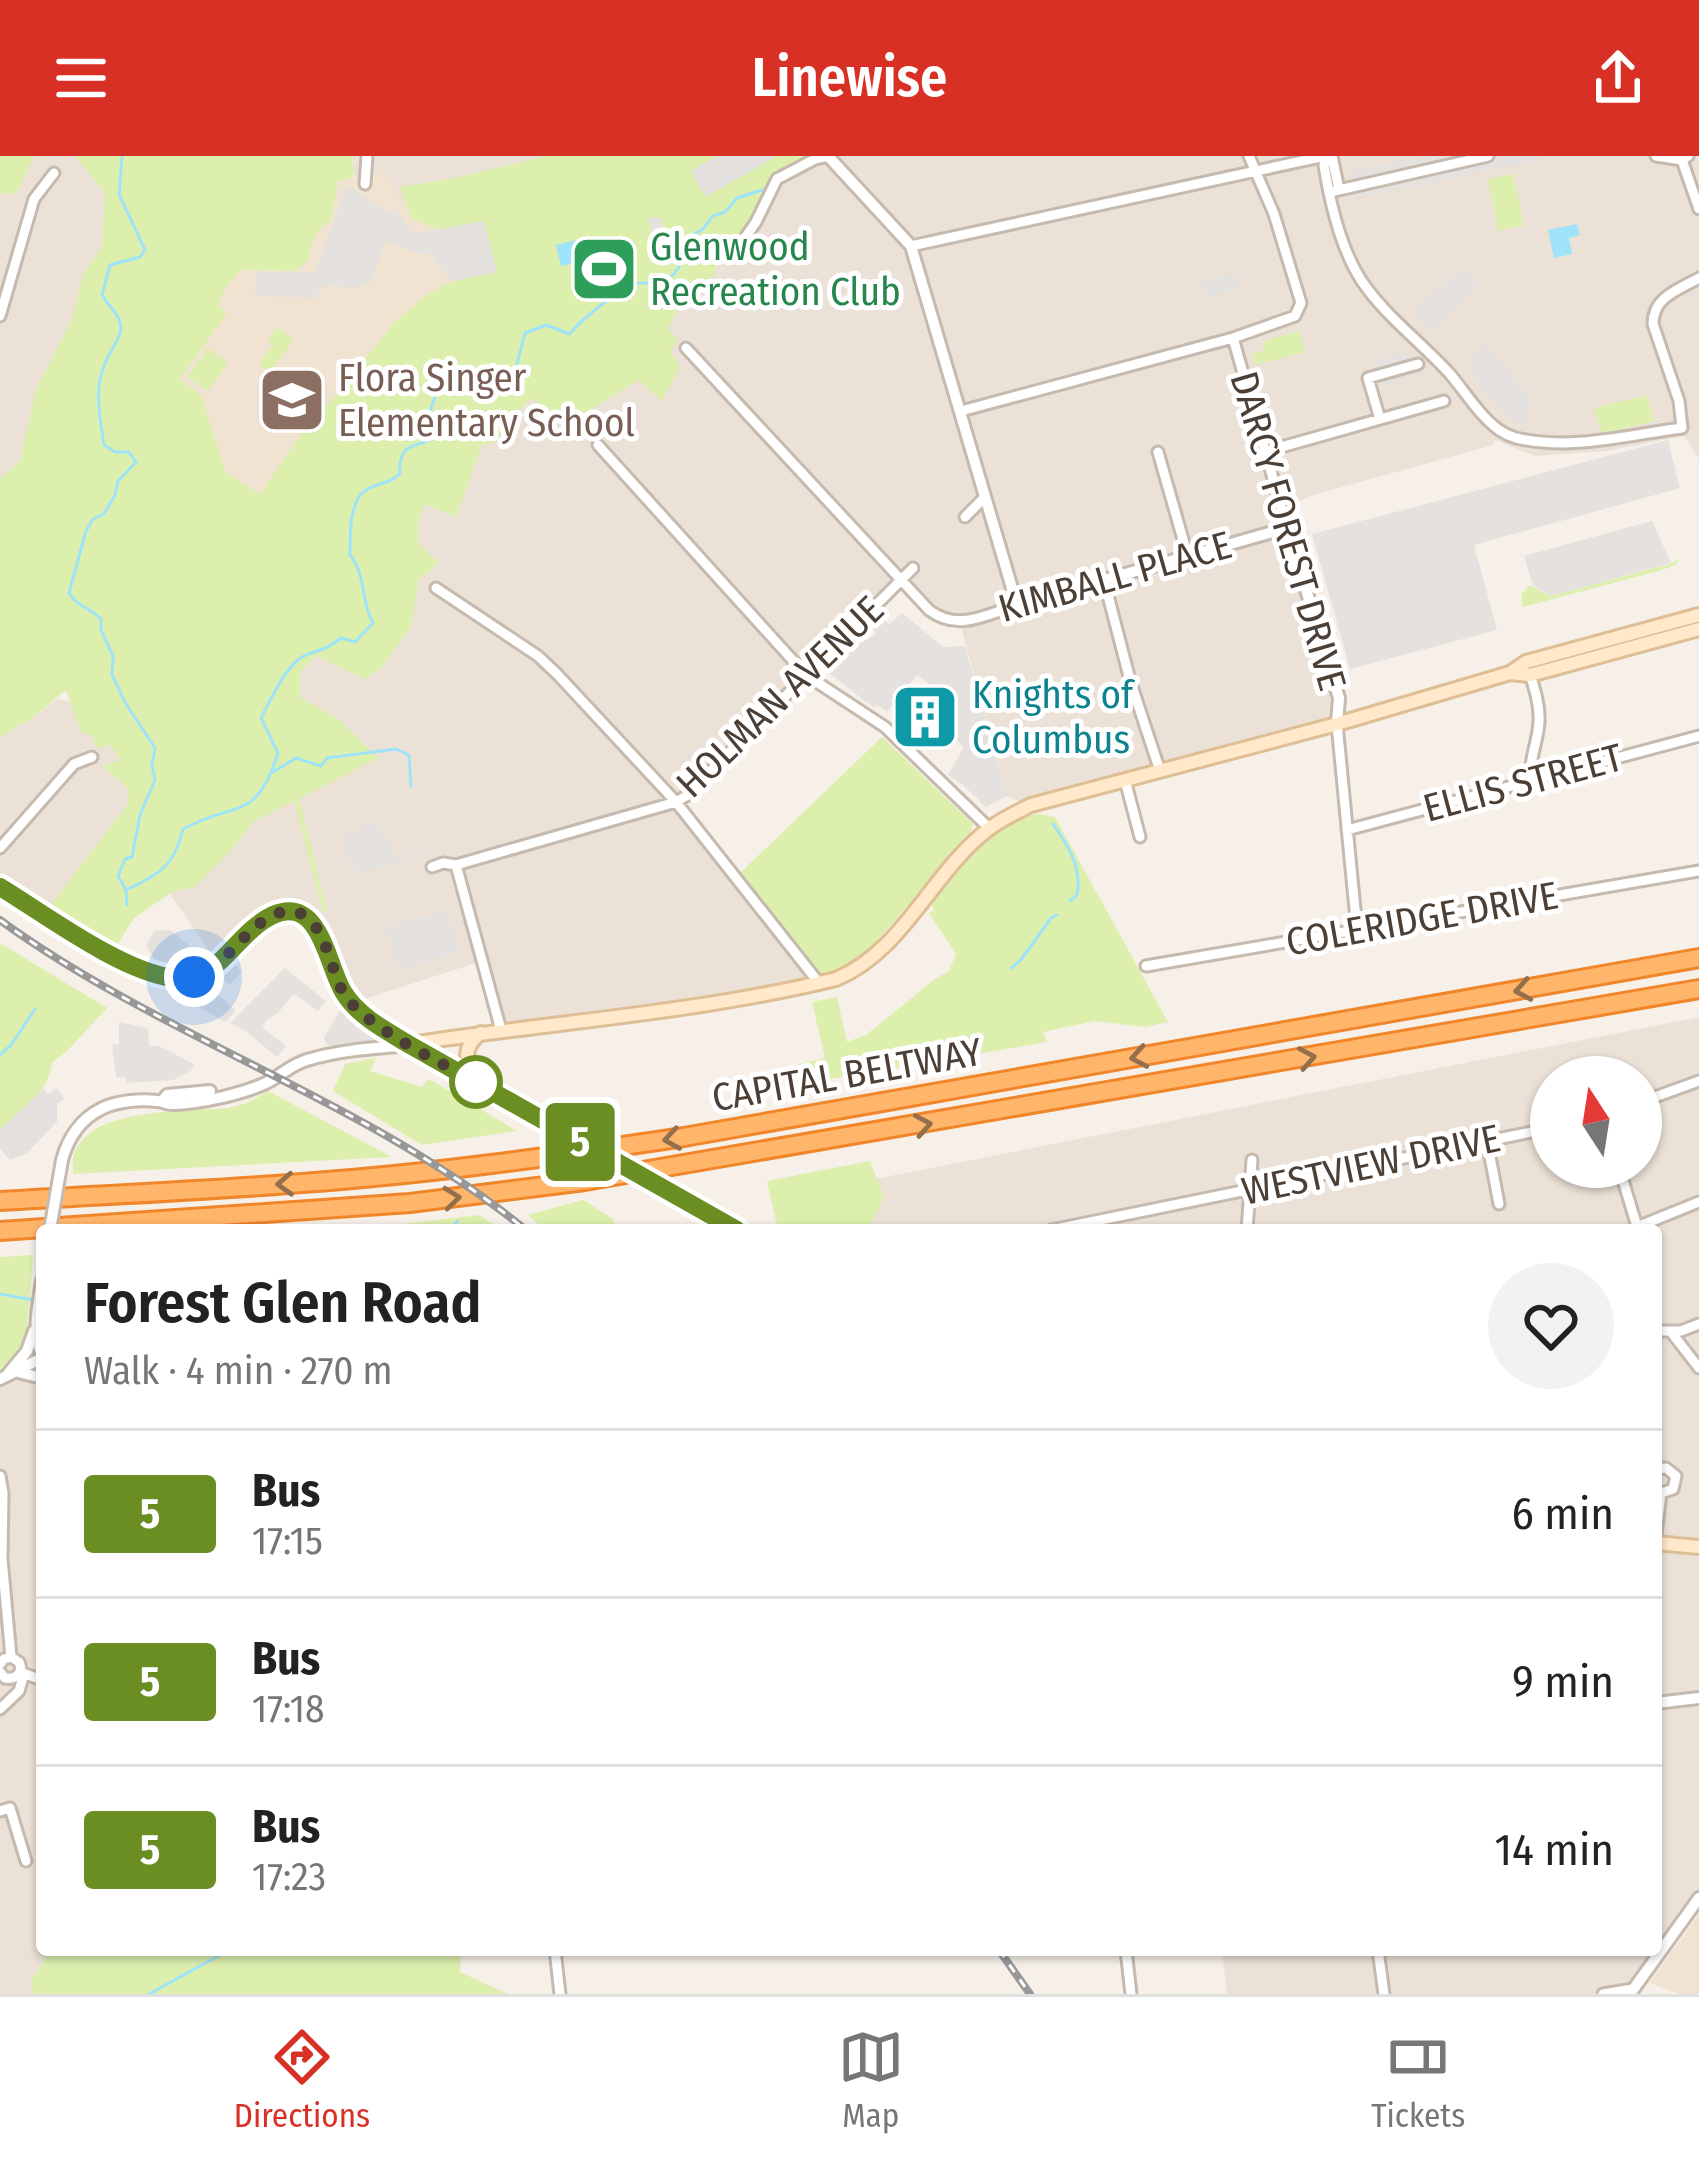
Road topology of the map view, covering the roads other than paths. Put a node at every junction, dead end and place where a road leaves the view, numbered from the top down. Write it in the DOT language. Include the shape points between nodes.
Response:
graph roads {
  1 [pos="367,156"];
  2 [pos="828,156"];
  3 [pos="1249,156"];
  4 [pos="1329,156"];
  5 [pos="1488,156"];
  6 [pos="1657,156"];
  7 [pos="1685,158"];
  8 [pos="1256,169"];
  9 [pos="54,172"];
  10 [pos="365,184"];
  11 [pos="1335,191"];
  12 [pos="1699,209"];
  13 [pos="740,245"];
  14 [pos="911,246"];
  15 [pos="1699,278"];
  16 [pos="0,316"];
  17 [pos="1233,338"];
  18 [pos="686,348"];
  19 [pos="1418,364"];
  20 [pos="1444,401"];
  21 [pos="961,411"];
  22 [pos="1380,419"];
  23 [pos="598,445"];
  24 [pos="1158,452"];
  25 [pos="1264,452"];
  26 [pos="985,497"];
  27 [pos="965,517"];
  28 [pos="1286,524"];
  29 [pos="1188,557"];
  30 [pos="913,568"];
  31 [pos="900,580"];
  32 [pos="1104,580"];
  33 [pos="436,588"];
  34 [pos="1017,605"];
  35 [pos="1699,615"];
  36 [pos="1699,629"];
  37 [pos="1528,669"];
  38 [pos="806,674"];
  39 [pos="1337,724"];
  40 [pos="1699,736"];
  41 [pos="92,757"];
  42 [pos="1160,771"];
  43 [pos="1125,780"];
  44 [pos="1532,780"];
  45 [pos="676,802"];
  46 [pos="989,828"];
  47 [pos="1347,830"];
  48 [pos="1140,836"];
  49 [pos="0,848"];
  50 [pos="456,865"];
  51 [pos="432,867"];
  52 [pos="1699,871"];
  53 [pos="0,887"];
  54 [pos="1357,930"];
  55 [pos="1699,955"];
  56 [pos="1146,966"];
  57 [pos="819,983"];
  58 [pos="1699,989"];
  59 [pos="1699,1001"];
  60 [pos="1579,1011"];
  61 [pos="501,1030"];
  62 [pos="481,1033"];
  63 [pos="410,1045"];
  64 [pos="1699,1082"];
  65 [pos="483,1086"];
  66 [pos="1662,1095"];
  67 [pos="1530,1132"];
  68 [pos="1486,1141"];
  69 [pos="1252,1160"];
  70 [pos="1625,1188"];
  71 [pos="1250,1190"];
  72 [pos="0,1201"];
  73 [pos="1699,1202"];
  74 [pos="1499,1204"];
  75 [pos="51,1224"];
  76 [pos="106,1224"];
  77 [pos="726,1224"];
  78 [pos="1097,1224"];
  79 [pos="1247,1224"];
  80 [pos="1636,1224"];
  81 [pos="1649,1224"];
  82 [pos="36,1229"];
  83 [pos="0,1231"];
  84 [pos="36,1321"];
  85 [pos="1699,1324"];
  86 [pos="35,1328"];
  87 [pos="1662,1331"];
  88 [pos="1671,1332"];
  89 [pos="36,1341"];
  90 [pos="36,1360"];
  91 [pos="1699,1368"];
  92 [pos="8,1375"];
  93 [pos="1662,1468"];
  94 [pos="0,1476"];
  95 [pos="1662,1491"];
  96 [pos="2,1509"];
  97 [pos="1662,1540"];
  98 [pos="1699,1547"];
  99 [pos="2,1663"];
  100 [pos="22,1673"];
  101 [pos="36,1678"];
  102 [pos="1699,1698"];
  103 [pos="1662,1702"];
  104 [pos="0,1709"];
  105 [pos="0,1811"];
  106 [pos="26,1861"];
  107 [pos="1699,1898"];
  108 [pos="1662,1949"];
  109 [pos="556,1956"];
  110 [pos="1127,1956"];
  111 [pos="1379,1956"];
  112 [pos="1657,1956"];
  113 [pos="1631,1992"];
  114 [pos="560,1994"];
  115 [pos="1131,1994"];
  116 [pos="1384,1994"];
  117 [pos="1603,1994"];
  1 -- 10 [label="street"];
  2 -- 13 [label="street" via="777,179"];
  2 -- 14 [label="street"];
  3 -- 8 [label="street"];
  4 -- 8 [label="street"];
  4 -- 11 [label="street"];
  5 -- 11 [label="street"];
  6 -- 7 [label="street"];
  7 -- 12 [label="street"];
  8 -- 14 [label="street"];
  8 -- 17 [label="street" via="1301,303 1295,316"];
  9 -- 16 [label="street" via="34,199"];
  11 -- 15 [label="street" via="1360,278 1514,438 1599,441 1682,428 1653,311"];
  14 -- 21 [label="street"];
  17 -- 21 [label="street"];
  17 -- 25 [label="street, DARCY FOREST DRIVE"];
  18 -- 31 [label="street"];
  19 -- 22 [label="street" via="1368,378"];
  20 -- 22 [label="street"];
  21 -- 26 [label="street"];
  22 -- 25 [label="street"];
  23 -- 38 [label="street"];
  24 -- 29 [label="street"];
  25 -- 28 [label="street, DARCY FOREST DRIVE"];
  26 -- 27 [label="street"];
  26 -- 34 [label="street"];
  28 -- 29 [label="street, KIMBALL PLACE"];
  28 -- 39 [label="street, DARCY FOREST DRIVE" via="1339,698"];
  29 -- 32 [label="street, KIMBALL PLACE"];
  30 -- 31 [label="street, HOLMAN AVENUE"];
  31 -- 34 [label="street, KIMBALL PLACE" via="942,620"];
  31 -- 38 [label="street, HOLMAN AVENUE"];
  32 -- 34 [label="street, KIMBALL PLACE"];
  32 -- 42 [label="street"];
  33 -- 45 [label="street" via="538,656"];
  35 -- 37 [label="main road"];
  36 -- 37 [label="main road"];
  37 -- 39 [label="main road"];
  37 -- 44 [label="street" via="1539,722"];
  38 -- 45 [label="street, HOLMAN AVENUE"];
  38 -- 46 [label="street" via="885,728"];
  39 -- 42 [label="main road"];
  39 -- 47 [label="street"];
  40 -- 44 [label="street, ELLIS STREET"];
  41 -- 49 [label="street" via="74,764"];
  42 -- 43 [label="main road"];
  43 -- 46 [label="main road" via="1031,805"];
  43 -- 48 [label="street"];
  44 -- 47 [label="street, ELLIS STREET"];
  45 -- 50 [label="street, HOLMAN AVENUE"];
  45 -- 57 [label="street"];
  46 -- 57 [label="main road" via="876,954"];
  47 -- 54 [label="street"];
  50 -- 51 [label="street, HOLMAN AVENUE"];
  50 -- 61 [label="street"];
  52 -- 54 [label="street, COLERIDGE DRIVE"];
  53 -- 63 [label="main road" via="126,961 182,979 210,970 276,913 299,913 314,926 352,1003"];
  54 -- 56 [label="street, COLERIDGE DRIVE"];
  55 -- 72 [label="highway, CAPITAL BELTWAY, one-way" via="553,1156 303,1184"];
  57 -- 61 [label="main road"];
  58 -- 60 [label="highway, CAPITAL BELTWAY"];
  59 -- 60 [label="highway" via="1596,1019"];
  76 -- 60 [label="highway, CAPITAL BELTWAY, one-way" via="538,1188"];
  61 -- 62 [label="main road"];
  62 -- 63 [label="main road"];
  62 -- 65 [label="main road" via="466,1056"];
  63 -- 65 [label="main road"];
  63 -- 75 [label="street, bridge" via="327,1050 238,1093 104,1107 70,1137"];
  64 -- 66 [label="street"];
  65 -- 77 [label="main road, bridge"];
  67 -- 68 [label="street, WESTVIEW DRIVE"];
  68 -- 71 [label="street, WESTVIEW DRIVE"];
  68 -- 74 [label="street"];
  69 -- 71 [label="street"];
  70 -- 80 [label="street"];
  71 -- 78 [label="street, WESTVIEW DRIVE"];
  71 -- 79 [label="street"];
  73 -- 81 [label="street"];
  83 -- 82 [label="highway, CAPITAL BELTWAY, one-way"];
  84 -- 86 [label="street"];
  85 -- 88 [label="street"];
  86 -- 89 [label="street"];
  86 -- 92 [label="street"];
  87 -- 88 [label="street"];
  88 -- 91 [label="street"];
  90 -- 92 [label="street"];
  93 -- 95 [label="street" via="1676,1476 1673,1489"];
  94 -- 96 [label="street"];
  96 -- 99 [label="street"];
  97 -- 98 [label="main road"];
  99 -- 100 [label="street" via="19,1662"];
  99 -- 100 [label="street" via="9,1679"];
  100 -- 101 [label="street"];
  100 -- 104 [label="street" via="19,1691"];
  102 -- 103 [label="street"];
  105 -- 106 [label="street" via="10,1808"];
  107 -- 108 [label="street"];
  109 -- 114 [label="street"];
  110 -- 115 [label="street"];
  111 -- 116 [label="street"];
  112 -- 113 [label="street"];
  113 -- 117 [label="street"];
}
